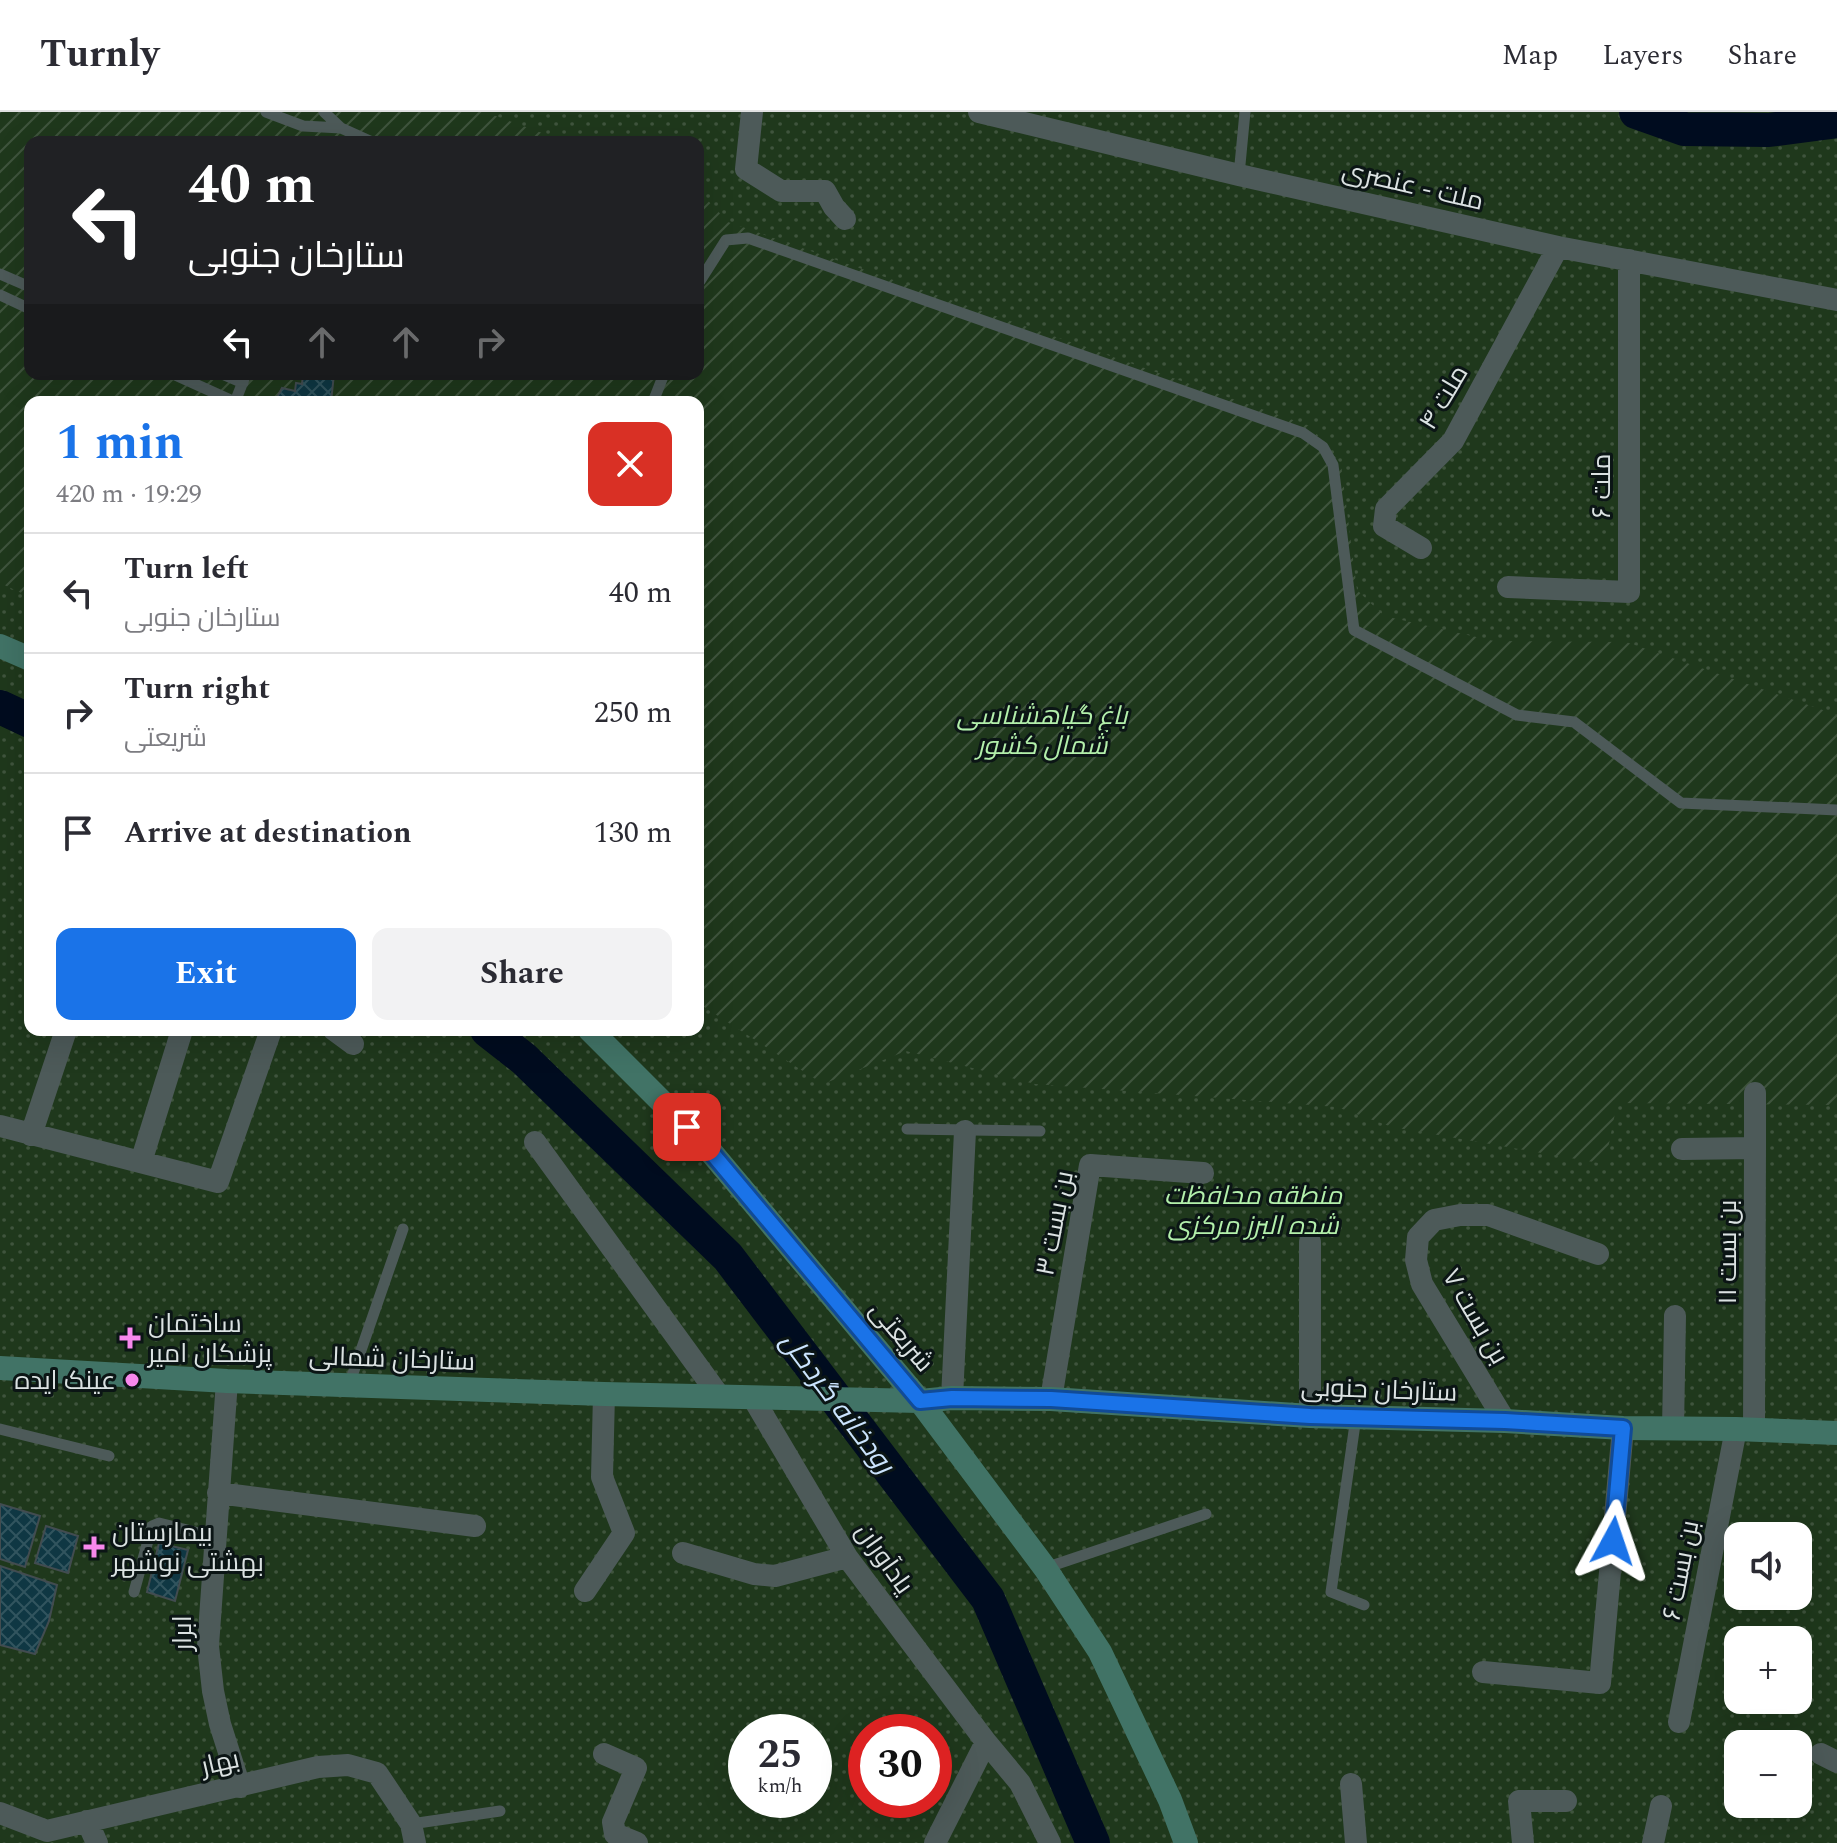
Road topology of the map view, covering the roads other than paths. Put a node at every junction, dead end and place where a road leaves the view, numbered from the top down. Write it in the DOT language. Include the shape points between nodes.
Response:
graph roads {
  1 [pos="266,112"];
  2 [pos="324,112"];
  3 [pos="752,112"];
  4 [pos="979,112"];
  5 [pos="1245,112"];
  6 [pos="341,128"];
  7 [pos="338,136"];
  8 [pos="359,136"];
  9 [pos="1239,175"];
  10 [pos="845,219"];
  11 [pos="1558,247"];
  12 [pos="1629,260"];
  13 [pos="0,274"];
  14 [pos="704,275"];
  15 [pos="24,284"];
  16 [pos="0,295"];
  17 [pos="1837,300"];
  18 [pos="24,306"];
  19 [pos="186,380"];
  20 [pos="222,396"];
  21 [pos="1421,548"];
  22 [pos="1508,587"];
  23 [pos="0,646"];
  24 [pos="24,656"];
  25 [pos="1837,810"];
  26 [pos="64,1036"];
  27 [pos="180,1036"];
  28 [pos="269,1036"];
  29 [pos="342,1036"];
  30 [pos="596,1036"];
  31 [pos="353,1044"];
  32 [pos="1755,1093"];
  33 [pos="0,1126"];
  34 [pos="907,1129"];
  35 [pos="965,1131"];
  36 [pos="1040,1131"];
  37 [pos="31,1135"];
  38 [pos="535,1142"];
  39 [pos="1755,1148"];
  40 [pos="1682,1149"];
  41 [pos="141,1162"];
  42 [pos="1203,1173"];
  43 [pos="403,1229"];
  44 [pos="1310,1242"];
  45 [pos="1598,1254"];
  46 [pos="1675,1316"];
  47 [pos="0,1368"];
  48 [pos="227,1381"];
  49 [pos="349,1385"];
  50 [pos="604,1394"];
  51 [pos="720,1397"];
  52 [pos="753,1398"];
  53 [pos="952,1398"];
  54 [pos="1051,1399"];
  55 [pos="887,1401"];
  56 [pos="920,1401"];
  57 [pos="1310,1416"];
  58 [pos="1356,1417"];
  59 [pos="1505,1421"];
  60 [pos="1623,1428"];
  61 [pos="0,1429"];
  62 [pos="1673,1429"];
  63 [pos="1745,1429"];
  64 [pos="1837,1433"];
  65 [pos="109,1456"];
  66 [pos="218,1493"];
  67 [pos="1206,1514"];
  68 [pos="475,1526"];
  69 [pos="215,1537"];
  70 [pos="683,1553"];
  71 [pos="847,1557"];
  72 [pos="1045,1568"];
  73 [pos="585,1591"];
  74 [pos="134,1592"];
  75 [pos="1364,1605"];
  76 [pos="1483,1672"];
  77 [pos="1679,1722"];
  78 [pos="986,1742"];
  79 [pos="604,1754"];
  80 [pos="1351,1784"];
  81 [pos="240,1787"];
  82 [pos="1566,1801"];
  83 [pos="1661,1806"];
  84 [pos="500,1811"];
  85 [pos="0,1813"];
  86 [pos="87,1821"];
  87 [pos="413,1833"];
  88 [pos="46,1837"];
  89 [pos="97,1843"];
  90 [pos="637,1843"];
  91 [pos="935,1843"];
  92 [pos="1050,1843"];
  93 [pos="1186,1843"];
  94 [pos="1356,1843"];
  95 [pos="1523,1843"];
  96 [pos="1653,1843"];
  1 -- 6 [label="lane" via="303,126"];
  2 -- 6 [label="lane"];
  3 -- 10 [label="street" via="746,169 781,191 825,191"];
  4 -- 9 [label="street, ملت - عنصری"];
  5 -- 9 [label="lane"];
  6 -- 7 [label="lane"];
  6 -- 8 [label="lane"];
  9 -- 11 [label="street, ملت - عنصری"];
  11 -- 12 [label="street, ملت - عنصری"];
  11 -- 21 [label="street, ملت ۴" via="1453,441 1386,509 1384,526"];
  12 -- 17 [label="street, ملت - عنصری"];
  12 -- 22 [label="street, ملت ۶" via="1629,592"];
  13 -- 15 [label="lane"];
  14 -- 25 [label="lane" via="726,240 748,238 1303,433 1323,447 1333,465 1354,630 1517,715 1574,722 1681,803"];
  16 -- 18 [label="lane"];
  19 -- 20 [label="lane"];
  23 -- 24 [label="main road"];
  26 -- 37 [label="street"];
  27 -- 41 [label="street"];
  28 -- 41 [label="street" via="218,1182"];
  29 -- 31 [label="street"];
  30 -- 56 [label="main road, شریعتی" via="706,1146"];
  32 -- 39 [label="street, بن بست ۱۱"];
  33 -- 37 [label="street"];
  34 -- 35 [label="lane"];
  35 -- 36 [label="lane"];
  35 -- 53 [label="street"];
  37 -- 41 [label="street"];
  38 -- 51 [label="street"];
  39 -- 40 [label="street"];
  39 -- 63 [label="street, بن بست ۱۱"];
  42 -- 54 [label="street, بن بست ۳" via="1090,1165"];
  43 -- 49 [label="lane"];
  44 -- 57 [label="street"];
  45 -- 59 [label="street, بن بست ۷" via="1488,1215 1434,1220 1418,1237 1422,1284"];
  46 -- 62 [label="street"];
  47 -- 48 [label="main road, ستارخان شمالی"];
  48 -- 49 [label="main road, ستارخان شمالی"];
  48 -- 66 [label="street, ابرار"];
  49 -- 50 [label="main road, ستارخان شمالی"];
  50 -- 51 [label="main road, ستارخان شمالی"];
  50 -- 73 [label="street" via="602,1477 624,1533"];
  51 -- 52 [label="main road, ستارخان شمالی"];
  52 -- 55 [label="main road, ستارخان شمالی"];
  52 -- 71 [label="street, یادآوران"];
  53 -- 54 [label="main road, ستارخان جنوبی"];
  53 -- 56 [label="main road, ستارخان جنوبی"];
  54 -- 57 [label="main road, ستارخان جنوبی"];
  55 -- 56 [label="main road, ستارخان جنوبی"];
  56 -- 72 [label="main road, شریعتی"];
  57 -- 58 [label="main road, ستارخان جنوبی"];
  58 -- 59 [label="main road, ستارخان جنوبی"];
  58 -- 75 [label="lane" via="1331,1592"];
  59 -- 60 [label="main road, ستارخان جنوبی"];
  60 -- 62 [label="main road, ستارخان جنوبی"];
  60 -- 76 [label="street" via="1600,1683"];
  61 -- 65 [label="lane"];
  62 -- 63 [label="main road, ستارخان جنوبی"];
  63 -- 64 [label="main road, ستارخان جنوبی"];
  63 -- 77 [label="street, بن بست ۶"];
  66 -- 68 [label="street"];
  66 -- 69 [label="street, ابرار"];
  67 -- 72 [label="lane"];
  69 -- 74 [label="lane" via="159,1523 152,1526"];
  69 -- 81 [label="street, ابرار" via="208,1646 220,1724"];
  70 -- 71 [label="street" via="775,1576"];
  71 -- 78 [label="street, یادآوران"];
  72 -- 93 [label="main road, شریعتی" via="1100,1652"];
  78 -- 91 [label="street"];
  78 -- 92 [label="street, یادآوران" via="1020,1783"];
  79 -- 90 [label="street" via="636,1768 613,1822 615,1834"];
  80 -- 94 [label="street"];
  81 -- 86 [label="street, بهار"];
  81 -- 87 [label="street, بهار" via="318,1767 348,1765 377,1773"];
  82 -- 95 [label="street" via="1519,1801"];
  83 -- 96 [label="street"];
  84 -- 87 [label="lane"];
  85 -- 88 [label="street, بهار"];
  86 -- 88 [label="street, بهار"];
  86 -- 89 [label="street"];
}
